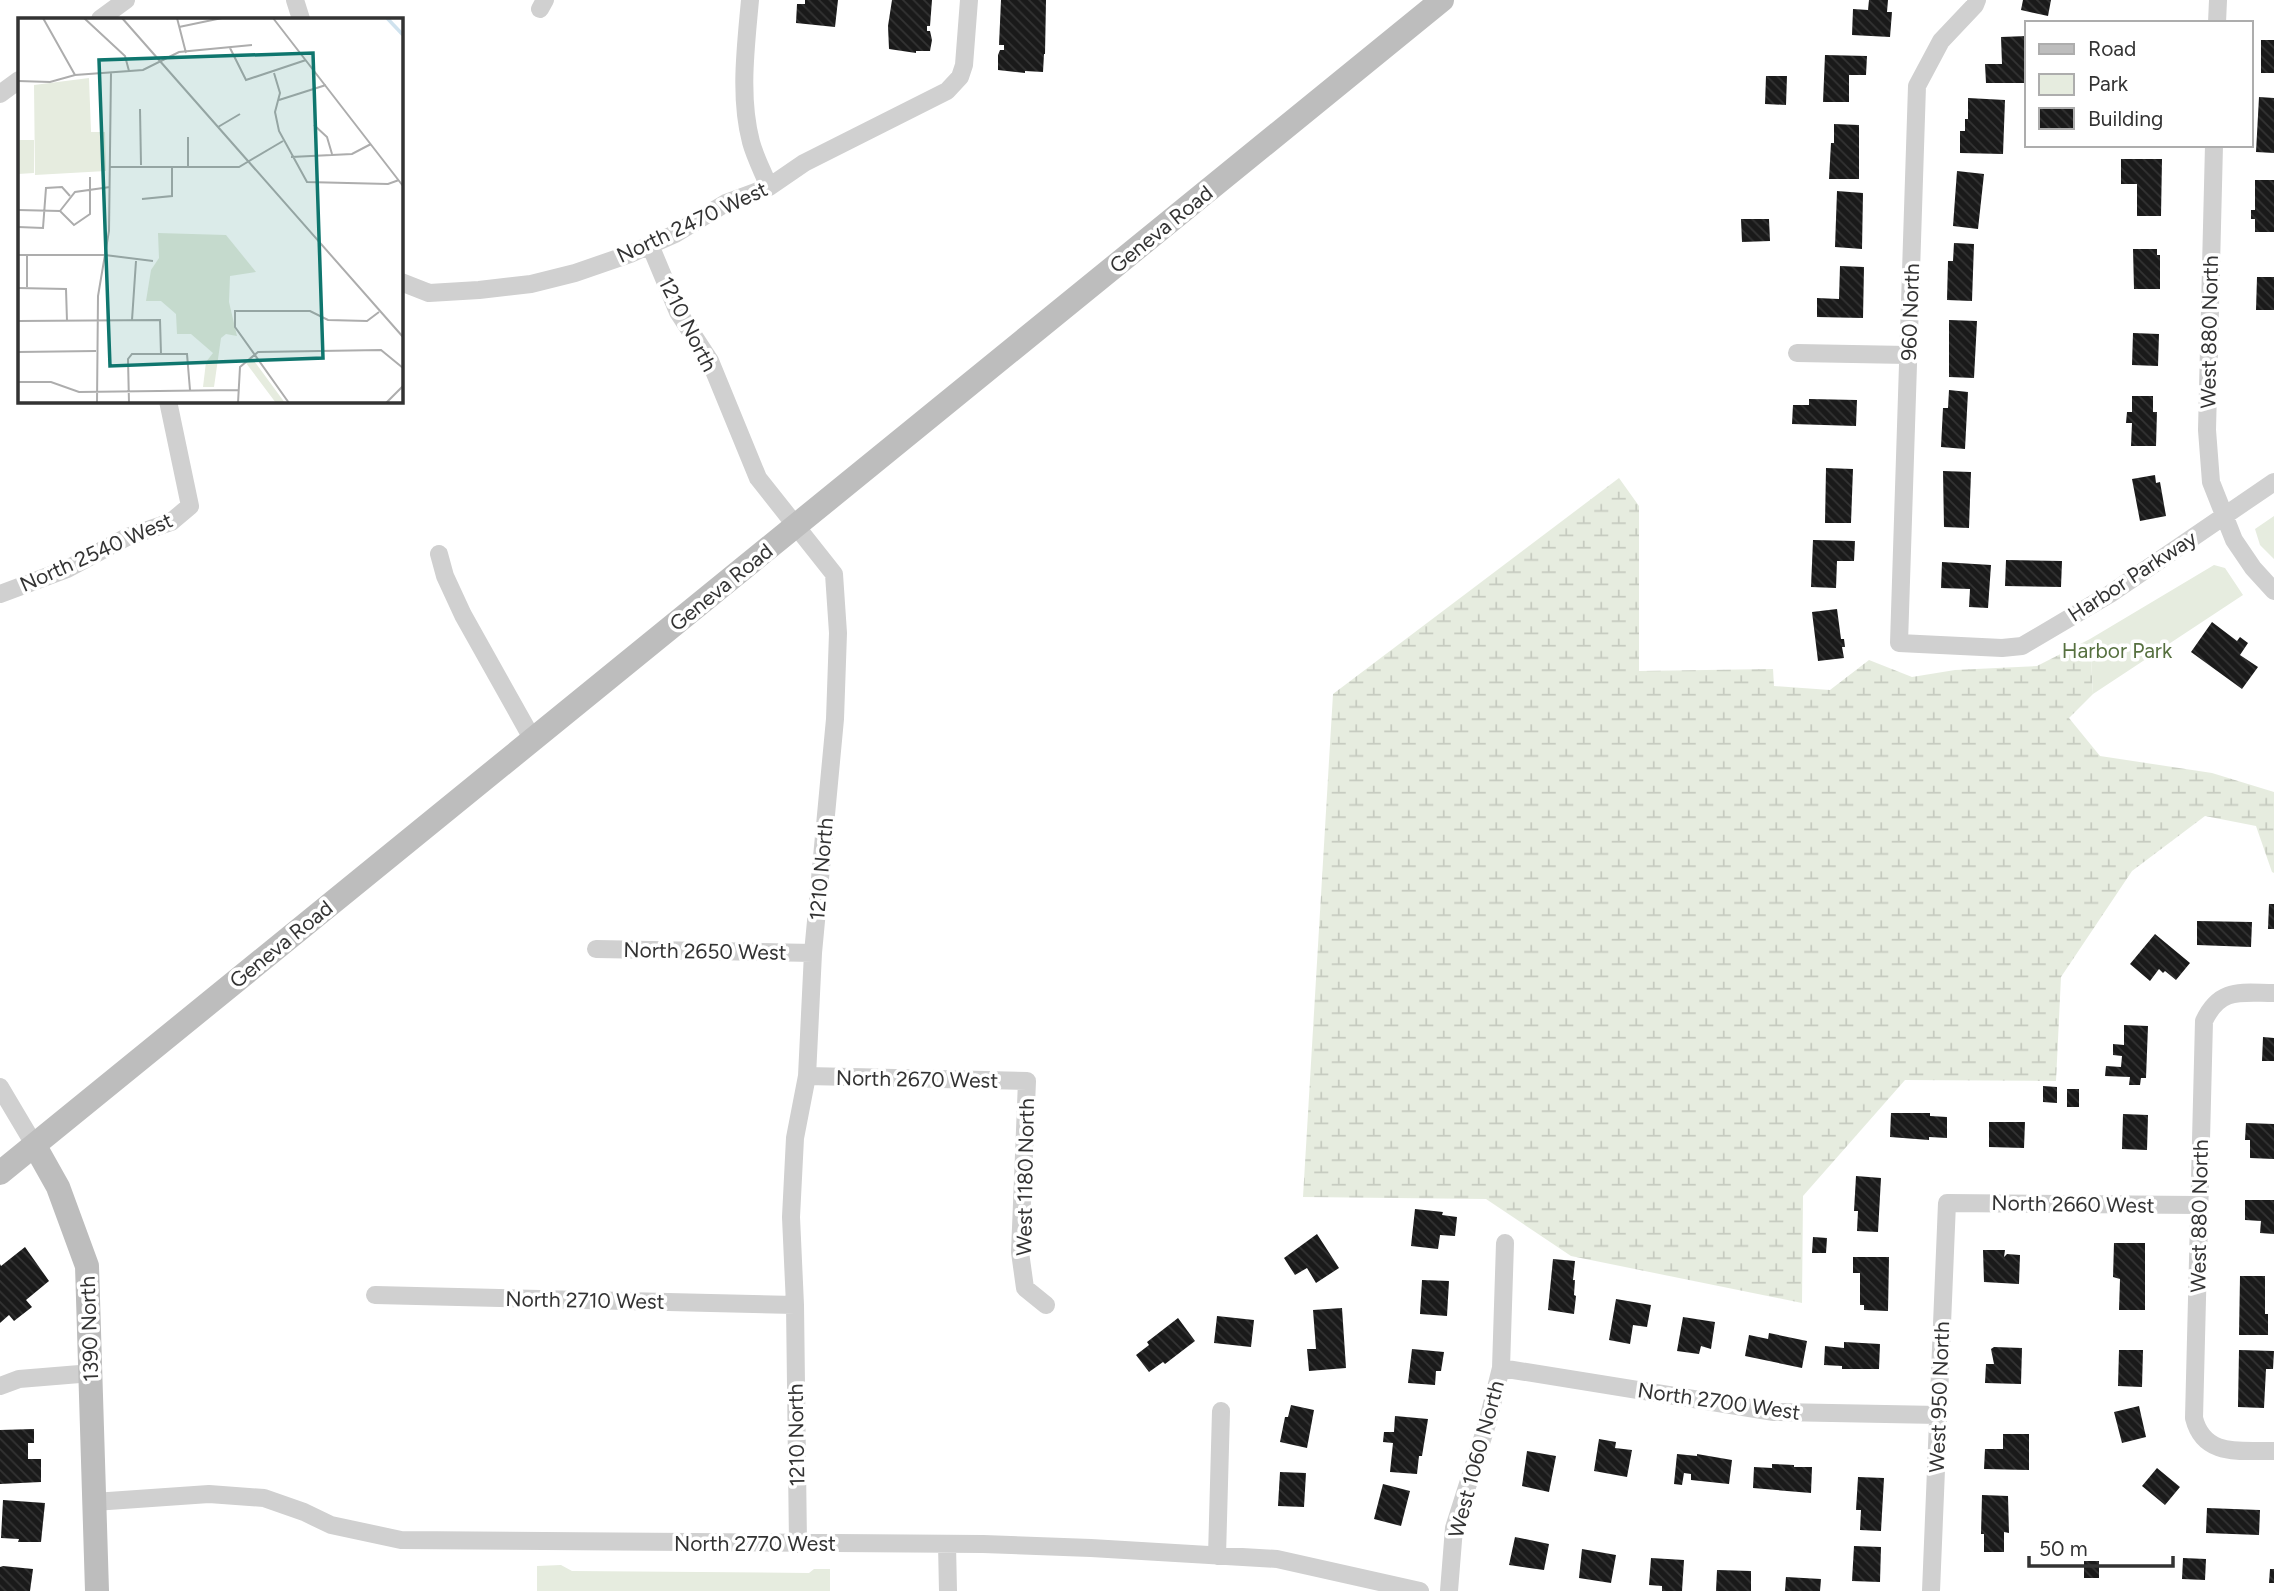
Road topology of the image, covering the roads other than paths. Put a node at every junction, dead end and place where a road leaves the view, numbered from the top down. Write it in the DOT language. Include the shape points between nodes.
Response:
graph roads {
  1 [pos="126,0"];
  2 [pos="295,0"];
  3 [pos="750,0"];
  4 [pos="969,0"];
  5 [pos="1442,0"];
  6 [pos="1977,0"];
  7 [pos="2218,0"];
  8 [pos="101,18"];
  9 [pos="301,18"];
  10 [pos="2217,21"];
  11 [pos="18,81"];
  12 [pos="0,94"];
  13 [pos="2214,147"];
  14 [pos="769,187"];
  15 [pos="650,245"];
  16 [pos="402,282"];
  17 [pos="1797,354"];
  18 [pos="1908,355"];
  19 [pos="169,402"];
  20 [pos="2274,482"];
  21 [pos="2224,515"];
  22 [pos="797,526"];
  23 [pos="439,554"];
  24 [pos="2274,591"];
  25 [pos="0,594"];
  26 [pos="1899,643"];
  27 [pos="533,740"];
  28 [pos="596,949"];
  29 [pos="813,953"];
  30 [pos="2274,993"];
  31 [pos="807,1076"];
  32 [pos="1027,1082"];
  33 [pos="0,1087"];
  34 [pos="35,1146"];
  35 [pos="0,1173"];
  36 [pos="1947,1203"];
  37 [pos="2199,1205"];
  38 [pos="1505,1243"];
  39 [pos="375,1295"];
  40 [pos="795,1305"];
  41 [pos="1046,1305"];
  42 [pos="1501,1368"];
  43 [pos="92,1373"];
  44 [pos="0,1386"];
  45 [pos="1221,1411"];
  46 [pos="1938,1415"];
  47 [pos="2274,1451"];
  48 [pos="94,1502"];
  49 [pos="797,1544"];
  50 [pos="947,1544"];
  51 [pos="1217,1556"];
  52 [pos="97,1591"];
  53 [pos="948,1591"];
  54 [pos="1420,1591"];
  55 [pos="1449,1591"];
  56 [pos="1931,1591"];
  1 -- 8 [label="street"];
  2 -- 9 [label="street"];
  3 -- 14 [label="street" via="746,109 751,142"];
  4 -- 14 [label="street, North 2470 West" via="964,65 947,91 804,163"];
  5 -- 22 [label="main road, Geneva Road"];
  6 -- 18 [label="street, 960 North" via="1941,41 1917,86"];
  7 -- 10 [label="street"];
  11 -- 12 [label="street"];
  13 -- 21 [label="street, West 880 North" via="2207,430 2211,482"];
  14 -- 15 [label="street, North 2470 West" via="726,202"];
  15 -- 16 [label="street, North 2470 West" via="531,284 429,293"];
  15 -- 22 [label="street, 1210 North" via="678,312 710,361 758,478"];
  17 -- 18 [label="street"];
  18 -- 26 [label="street, 960 North"];
  19 -- 25 [label="street, North 2540 West" via="190,506 171,522"];
  20 -- 21 [label="street, Harbor Parkway"];
  21 -- 24 [label="street, West 880 North" via="2246,559"];
  21 -- 26 [label="street, Harbor Parkway" via="2110,594 2022,646"];
  22 -- 27 [label="main road, Geneva Road"];
  22 -- 29 [label="street, 1210 North" via="834,575 838,633 835,719"];
  23 -- 27 [label="street" via="463,615"];
  27 -- 34 [label="main road, Geneva Road"];
  28 -- 29 [label="street, North 2650 West"];
  29 -- 31 [label="street, 1210 North"];
  30 -- 37 [label="street, West 880 North" via="2235,993 2218,1000 2204,1021"];
  31 -- 32 [label="street, North 2670 West"];
  31 -- 40 [label="street, 1210 North" via="795,1138 790,1217"];
  32 -- 41 [label="street, West 1180 North" via="1020,1252 1025,1288"];
  33 -- 34 [label="street, 1390 North"];
  34 -- 35 [label="main road, Geneva Road"];
  34 -- 43 [label="main road, 1390 North" via="58,1188 87,1266"];
  36 -- 37 [label="street, North 2660 West"];
  36 -- 46 [label="street, West 950 North"];
  37 -- 47 [label="street, West 880 North" via="2194,1418 2201,1435 2215,1447"];
  38 -- 42 [label="street, West 1060 North"];
  39 -- 40 [label="street, North 2710 West"];
  40 -- 49 [label="street, 1210 North"];
  42 -- 46 [label="street, North 2700 West" via="1774,1412"];
  42 -- 55 [label="street, West 1060 North" via="1454,1528"];
  43 -- 44 [label="street" via="19,1379"];
  43 -- 48 [label="main road, 1390 North"];
  45 -- 51 [label="street"];
  46 -- 56 [label="street, West 950 North"];
  48 -- 49 [label="street, North 2770 West" via="209,1494 264,1498 331,1525 401,1540"];
  48 -- 52 [label="main road, 1390 North"];
  49 -- 50 [label="street, North 2770 West"];
  50 -- 51 [label="street, North 2770 West"];
  50 -- 53 [label="street"];
  51 -- 54 [label="street, North 2770 West" via="1277,1559"];
}
